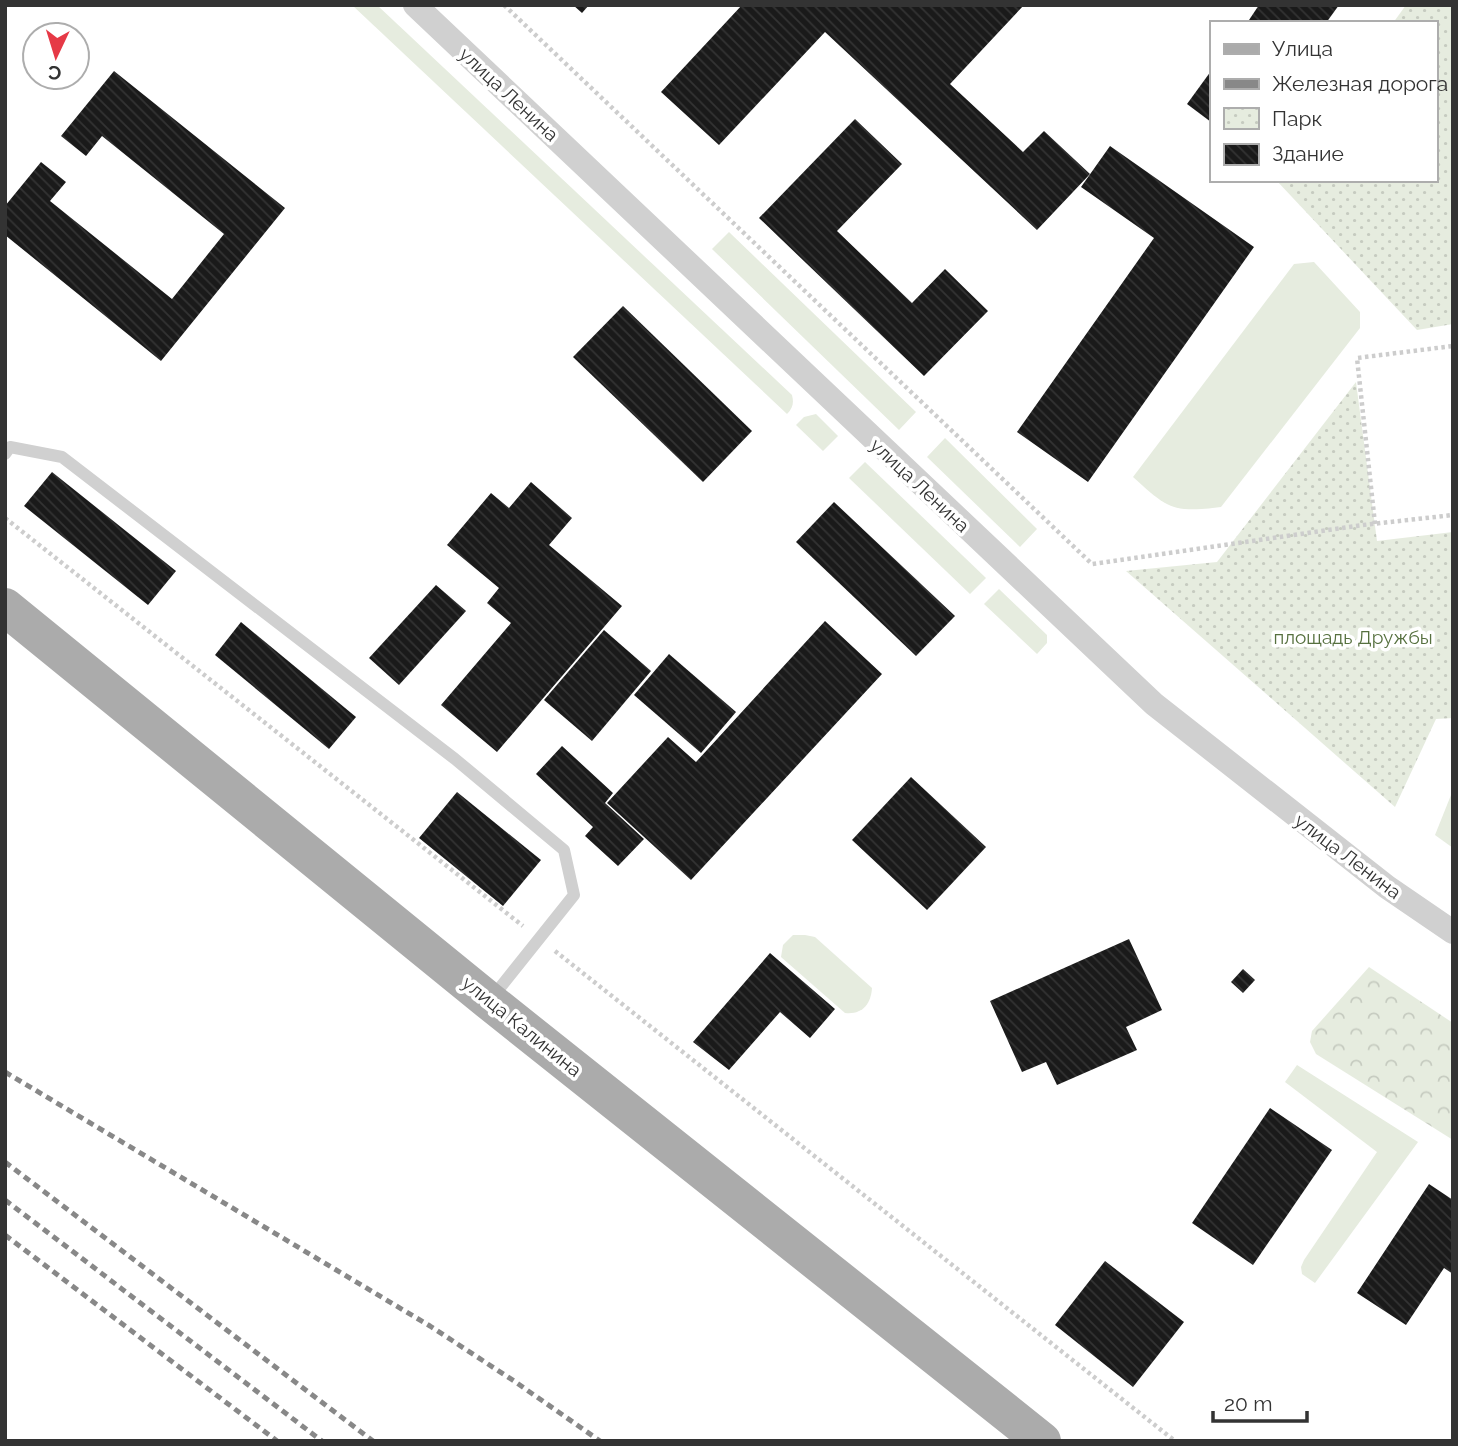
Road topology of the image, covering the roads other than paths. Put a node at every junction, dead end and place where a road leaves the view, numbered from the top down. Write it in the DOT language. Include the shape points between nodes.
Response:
graph roads {
  1 [pos="415,5"];
  2 [pos="5,454"];
  3 [pos="5,607"];
  4 [pos="1453,932"];
  5 [pos="489,1001"];
  6 [pos="1042,1441"];
  1 -- 4 [label="street, улица Ленина" via="1154,704 1387,887"];
  2 -- 5 [label="lane" via="10,447 62,457 454,759 564,850 574,895"];
  3 -- 5 [label="main road, улица Калинина"];
  5 -- 6 [label="main road, улица Калинина"];
}
